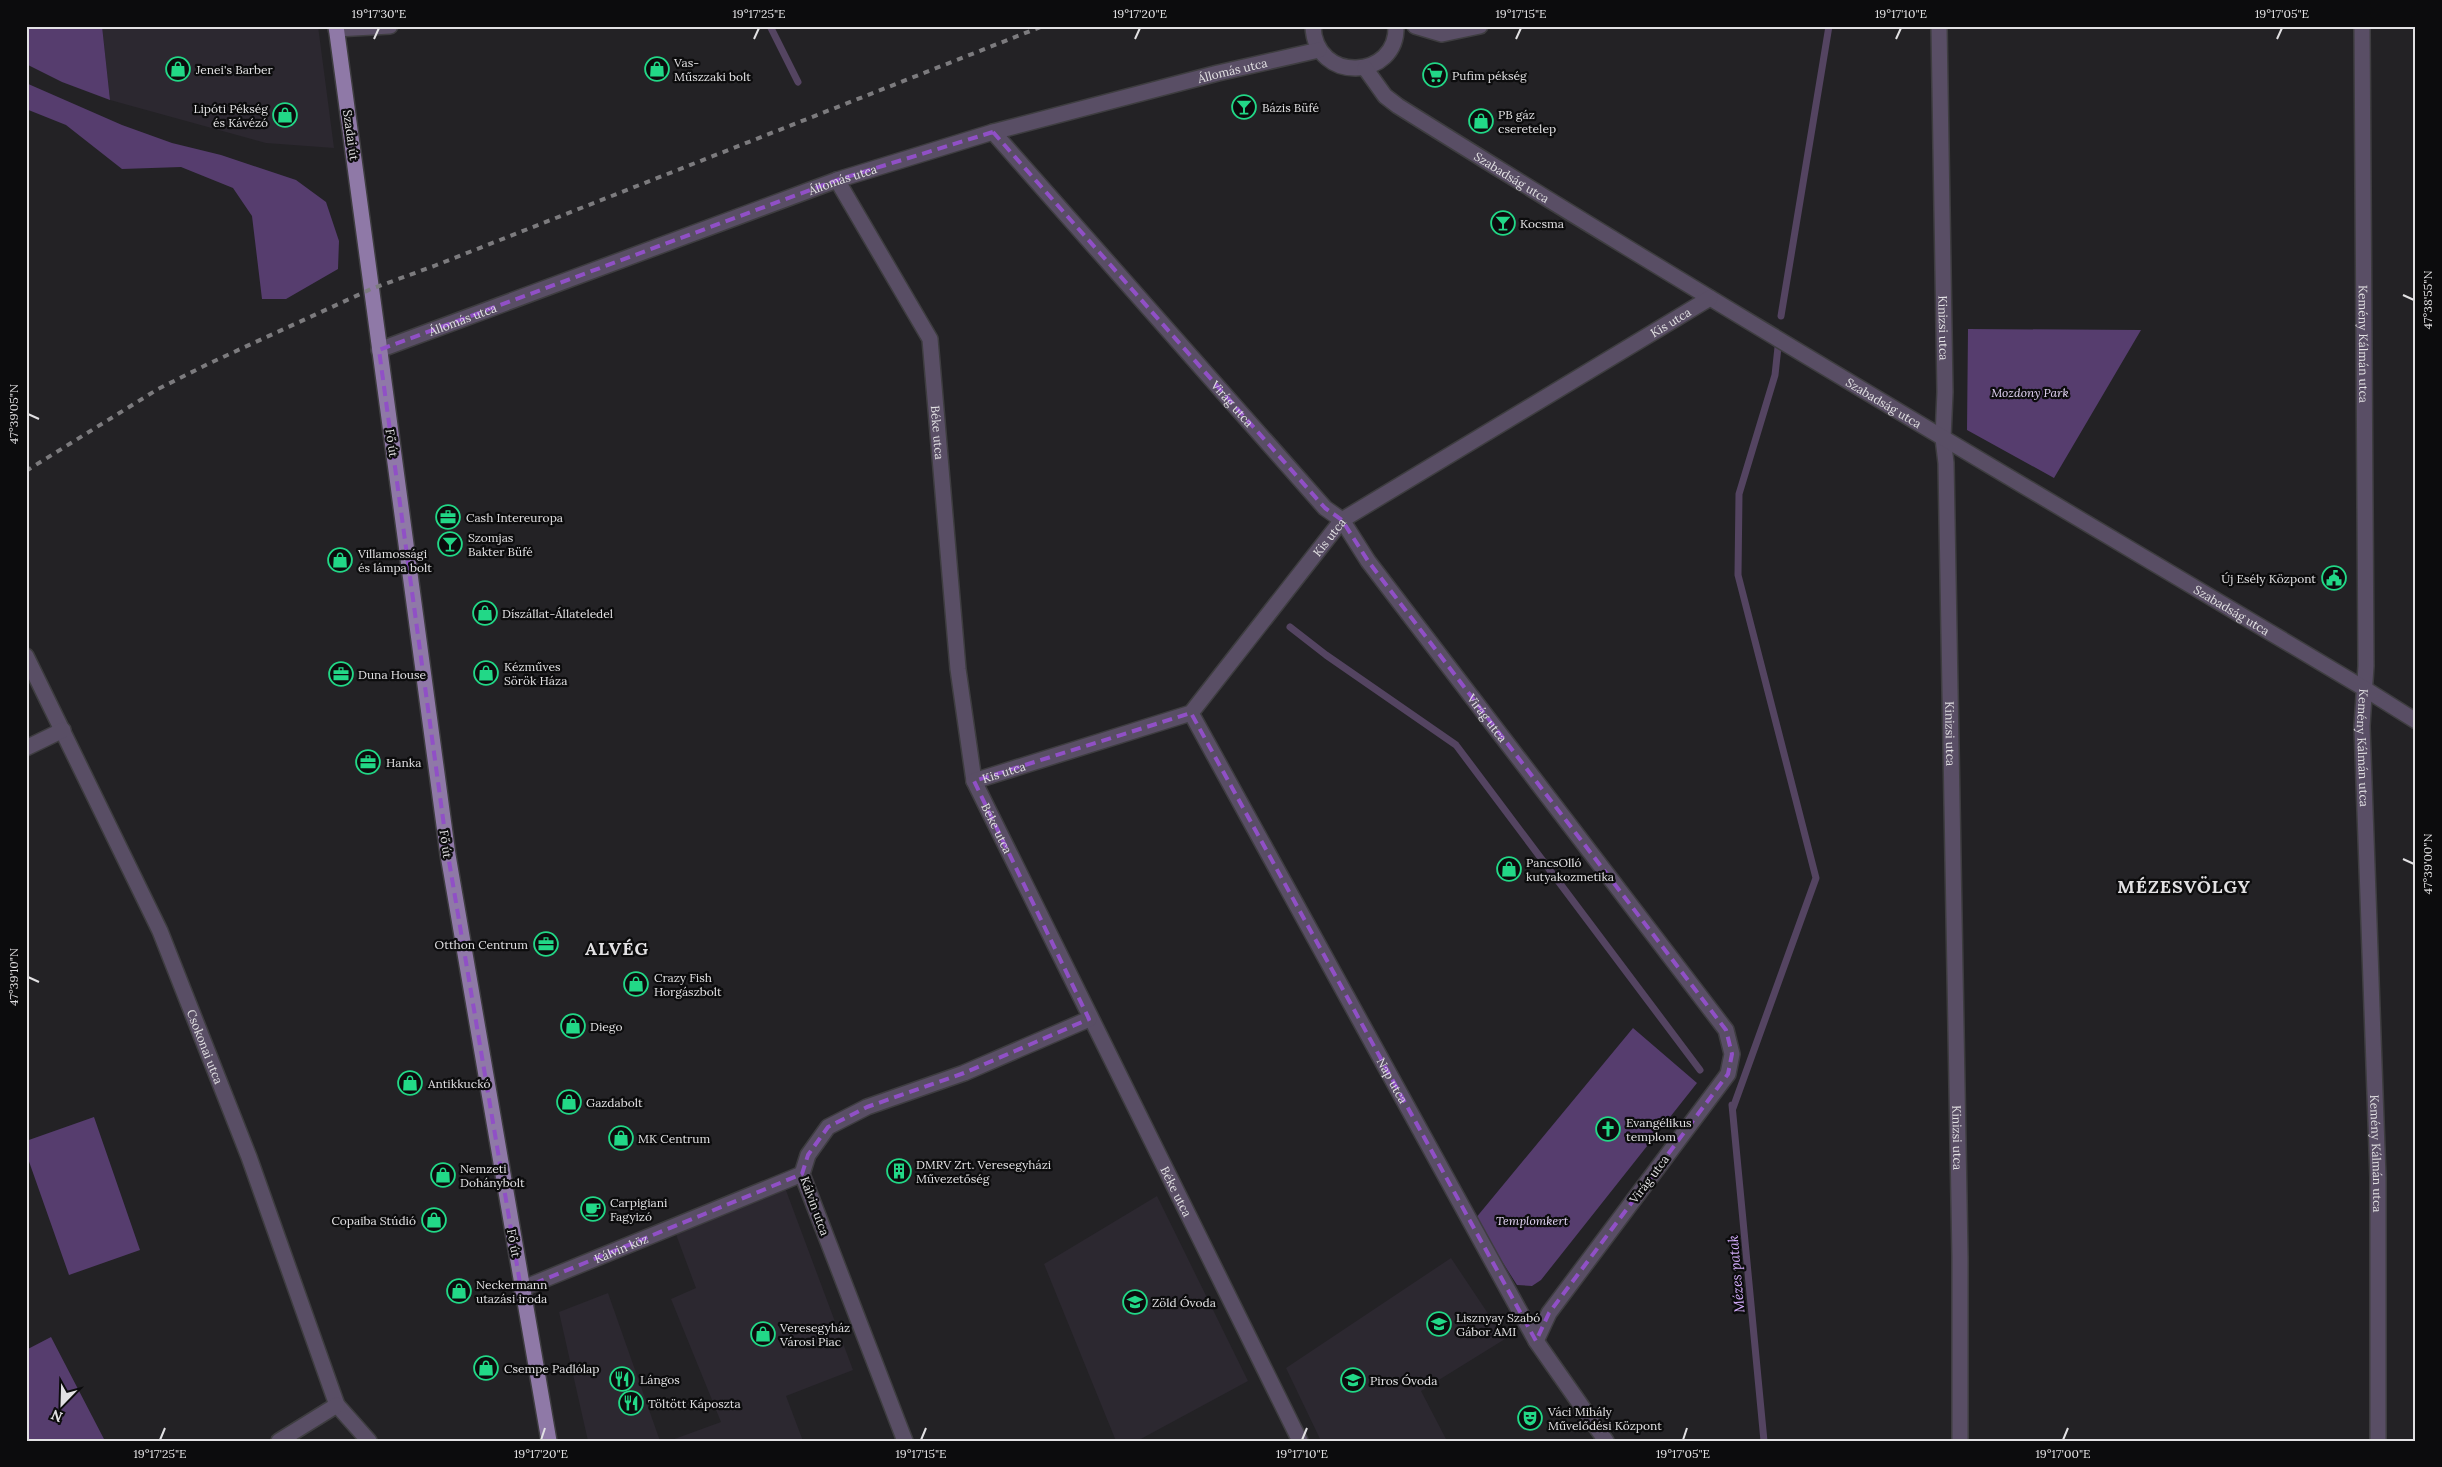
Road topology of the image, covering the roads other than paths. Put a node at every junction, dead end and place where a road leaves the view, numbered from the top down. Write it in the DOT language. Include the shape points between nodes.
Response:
graph roads {
  1 [pos="390,26"];
  2 [pos="1312,26"];
  3 [pos="1396,26"];
  4 [pos="1415,26"];
  5 [pos="1480,26"];
  6 [pos="1939,26"];
  7 [pos="2362,26"];
  8 [pos="336,28"];
  9 [pos="1319,50"];
  10 [pos="1365,68"];
  11 [pos="992,132"];
  12 [pos="837,180"];
  13 [pos="364,244"];
  14 [pos="1710,298"];
  15 [pos="378,350"];
  16 [pos="1943,438"];
  17 [pos="1342,520"];
  18 [pos="26,656"];
  19 [pos="2365,689"];
  20 [pos="1191,712"];
  21 [pos="2416,721"];
  22 [pos="63,730"];
  23 [pos="26,748"];
  24 [pos="974,781"];
  25 [pos="1089,1019"];
  26 [pos="802,1174"];
  27 [pos="521,1290"];
  28 [pos="1536,1341"];
  29 [pos="337,1405"];
  30 [pos="279,1441"];
  31 [pos="369,1441"];
  32 [pos="549,1441"];
  33 [pos="905,1441"];
  34 [pos="1300,1441"];
  35 [pos="1606,1441"];
  36 [pos="1960,1441"];
  37 [pos="2378,1441"];
  1 -- 8 [label="street"];
  2 -- 9 [label="street"];
  3 -- 10 [label="street" via="1393,42 1386,54"];
  4 -- 5 [label="street" via="1442,34"];
  6 -- 16 [label="street, Kinizsi utca"];
  7 -- 19 [label="street, Kemény Kálmán utca"];
  8 -- 13 [label="main road, Szadai út"];
  9 -- 10 [label="street" via="1339,66"];
  9 -- 11 [label="street, Állomás utca"];
  10 -- 14 [label="street, Szabadság utca" via="1385,96 1398,106"];
  11 -- 12 [label="street, Állomás utca"];
  11 -- 17 [label="street, Virág utca" via="1324,508"];
  12 -- 15 [label="street, Állomás utca"];
  12 -- 24 [label="street, Béke utca" via="930,339 958,669"];
  13 -- 15 [label="main road, Fő út"];
  14 -- 16 [label="street, Szabadság utca"];
  14 -- 17 [label="street, Kis utca"];
  15 -- 27 [label="main road, Fő út" via="448,855"];
  16 -- 19 [label="street, Szabadság utca"];
  16 -- 36 [label="street, Kinizsi utca" via="1960,1218"];
  17 -- 20 [label="street, Kis utca"];
  17 -- 28 [label="street, Virág utca" via="1368,561 1726,1030 1732,1054 1728,1074 1549,1313"];
  18 -- 22 [label="street, Csokonai utca"];
  19 -- 21 [label="street, Szabadság utca"];
  19 -- 37 [label="street, Kemény Kálmán utca" via="2362,726 2378,1178"];
  20 -- 24 [label="street, Kis utca"];
  20 -- 28 [label="street, Nap utca"];
  22 -- 23 [label="street"];
  22 -- 29 [label="street, Csokonai utca" via="160,931 249,1157"];
  24 -- 25 [label="street, Béke utca"];
  25 -- 26 [label="street, Kálvin utca" via="964,1073 867,1107 828,1127 808,1155"];
  25 -- 34 [label="street, Béke utca"];
  26 -- 27 [label="street, Kálvin köz"];
  26 -- 33 [label="street, Kálvin utca"];
  27 -- 32 [label="main road, Fő út"];
  28 -- 35 [label="street, Nap utca"];
  29 -- 30 [label="street"];
  29 -- 31 [label="street, Csokonai utca"];
}
